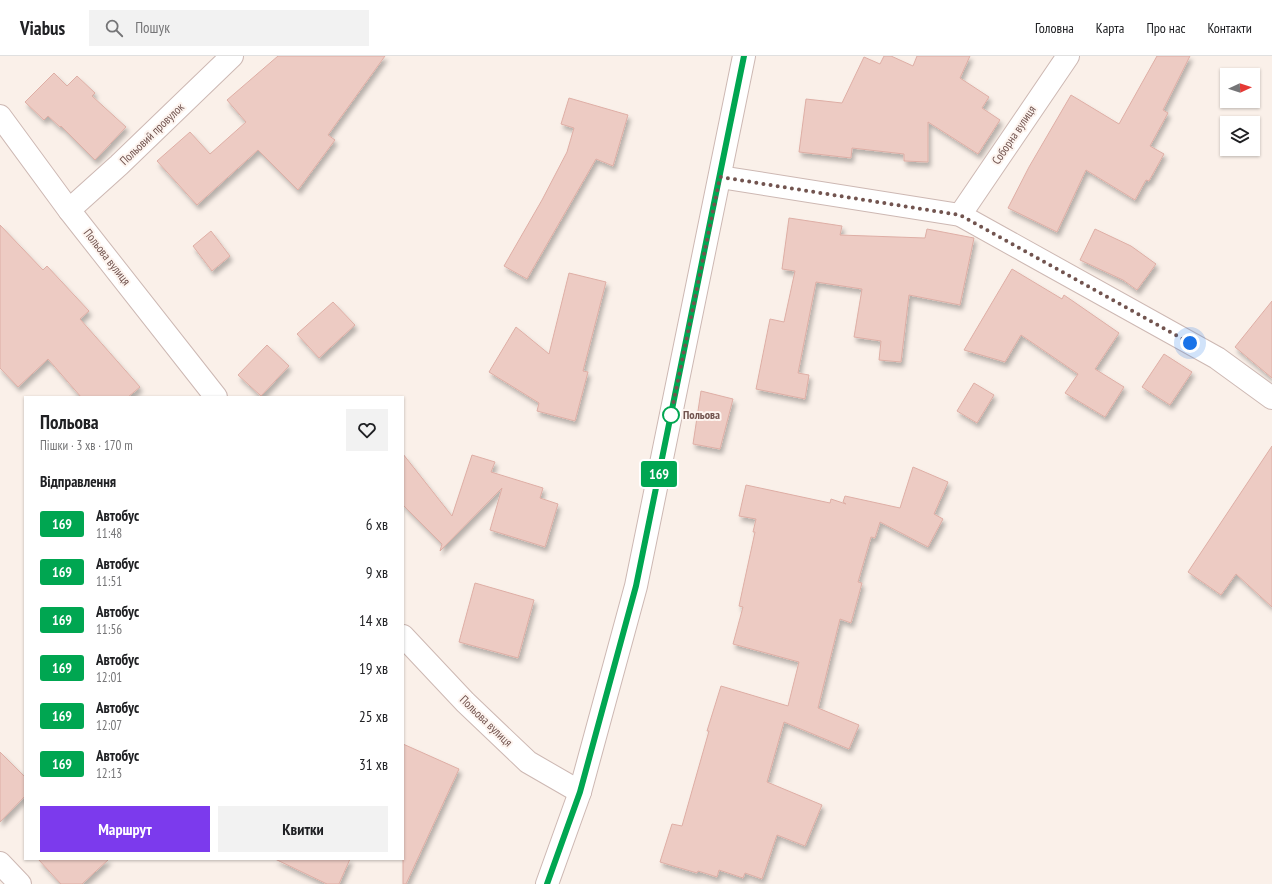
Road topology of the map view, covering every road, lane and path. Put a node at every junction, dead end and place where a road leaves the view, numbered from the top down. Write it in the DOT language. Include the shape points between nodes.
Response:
graph roads {
  1 [pos="232,56"];
  2 [pos="744,56"];
  3 [pos="1068,56"];
  4 [pos="0,116"];
  5 [pos="720,177"];
  6 [pos="69,210"];
  7 [pos="960,215"];
  8 [pos="215,396"];
  9 [pos="1272,398"];
  10 [pos="404,637"];
  11 [pos="580,792"];
  12 [pos="0,863"];
  13 [pos="20,884"];
  14 [pos="547,884"];
  1 -- 6 [label="street, Польовий провулок" via="119,166"];
  2 -- 5 [label="street"];
  3 -- 7 [label="street, Соборна вулиця"];
  4 -- 6 [label="street, Польова вулиця"];
  5 -- 7 [label="street"];
  5 -- 11 [label="street" via="636,586"];
  6 -- 8 [label="street, Польова вулиця"];
  7 -- 9 [label="street" via="1217,358"];
  10 -- 11 [label="street, Польова вулиця" via="465,702 528,762"];
  11 -- 14 [label="street"];
  12 -- 13 [label="street"];
}
